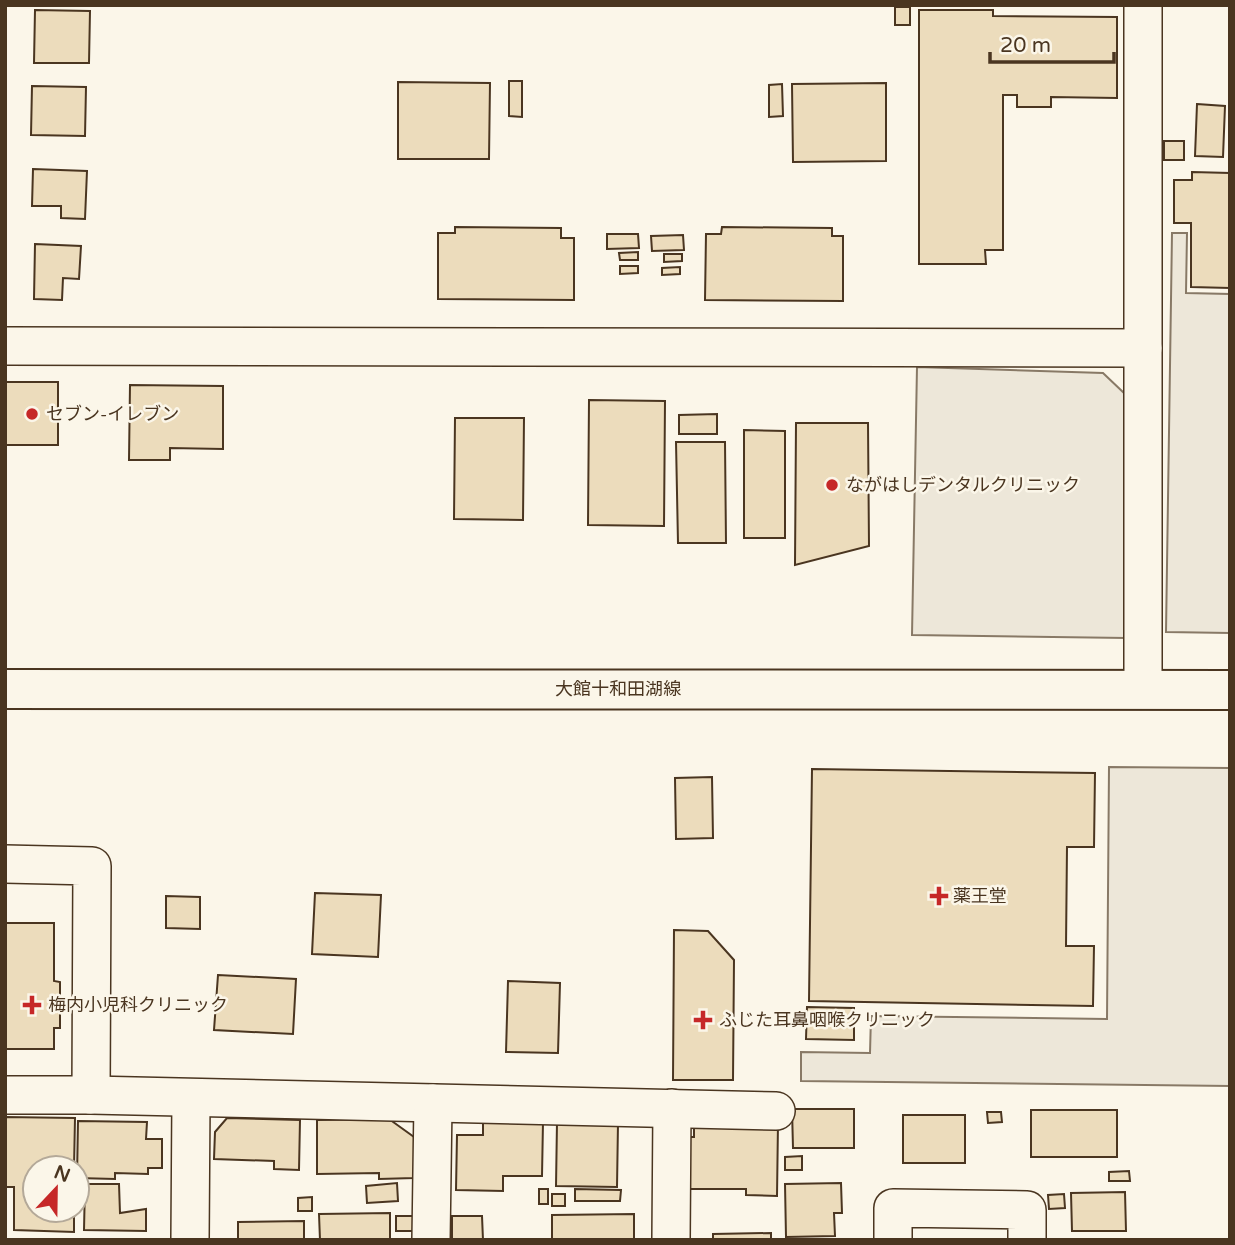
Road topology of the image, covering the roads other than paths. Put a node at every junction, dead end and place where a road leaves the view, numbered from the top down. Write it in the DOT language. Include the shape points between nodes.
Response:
graph roads {
  1 [pos="1143,5"];
  2 [pos="5,346"];
  3 [pos="1143,348"];
  4 [pos="5,689"];
  5 [pos="1143,690"];
  6 [pos="1230,690"];
  7 [pos="5,864"];
  8 [pos="5,1095"];
  9 [pos="91,1095"];
  10 [pos="191,1098"];
  11 [pos="433,1103"];
  12 [pos="672,1108"];
  13 [pos="776,1111"];
  14 [pos="190,1240"];
  15 [pos="431,1240"];
  16 [pos="671,1240"];
  17 [pos="893,1240"];
  18 [pos="1027,1240"];
  1 -- 3 [label="street"];
  2 -- 3 [label="street"];
  3 -- 5 [label="street"];
  4 -- 5 [label="main road, 大館十和田湖線"];
  5 -- 6 [label="main road, 大館十和田湖線"];
  7 -- 9 [label="street" via="92,866"];
  8 -- 9 [label="street"];
  9 -- 10 [label="street"];
  10 -- 11 [label="street"];
  10 -- 14 [label="street"];
  11 -- 12 [label="street"];
  11 -- 15 [label="street"];
  12 -- 13 [label="street"];
  12 -- 16 [label="street"];
  17 -- 18 [label="street" via="893,1208 1027,1210"];
}
